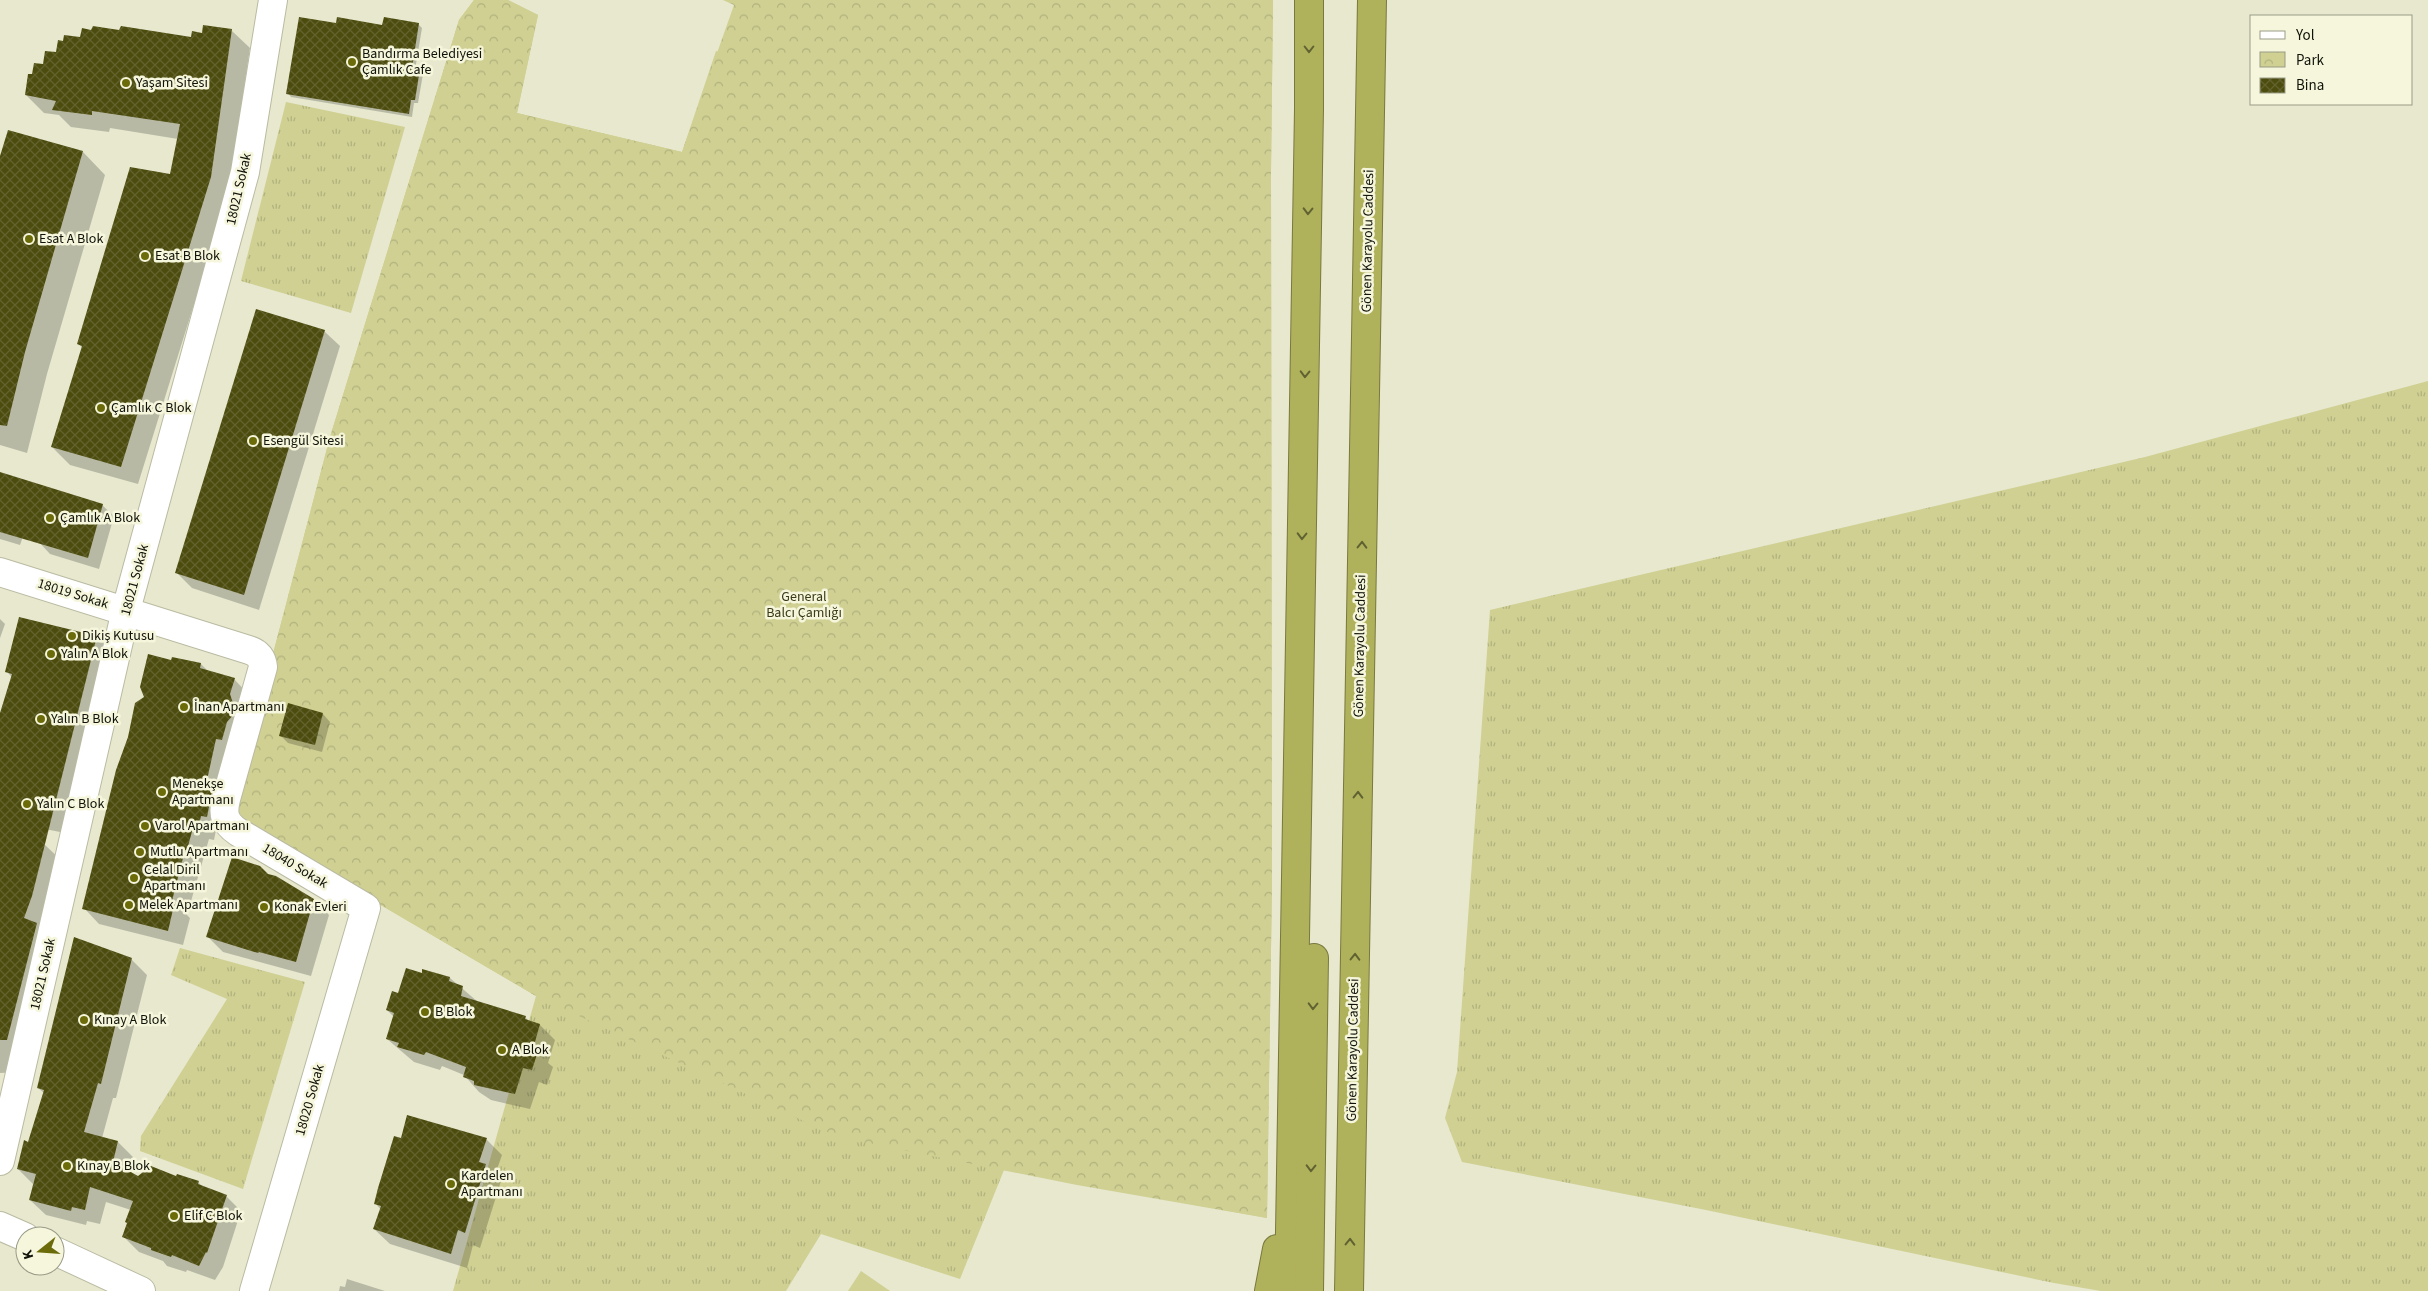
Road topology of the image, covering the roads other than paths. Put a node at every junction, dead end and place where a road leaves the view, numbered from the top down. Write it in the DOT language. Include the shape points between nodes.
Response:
graph roads {
  1 [pos="274,0"];
  2 [pos="1309,0"];
  3 [pos="1372,0"];
  4 [pos="0,572"];
  5 [pos="126,610"];
  6 [pos="1297,801"];
  7 [pos="225,821"];
  8 [pos="366,908"];
  9 [pos="0,1161"];
  10 [pos="1291,1191"];
  11 [pos="0,1226"];
  12 [pos="15,1233"];
  13 [pos="65,1256"];
  14 [pos="141,1291"];
  15 [pos="254,1291"];
  16 [pos="1269,1291"];
  17 [pos="1289,1291"];
  18 [pos="1310,1291"];
  19 [pos="1349,1291"];
  1 -- 5 [label="street, 18021 Sokak" via="245,172"];
  2 -- 6 [label="highway, one-way"];
  19 -- 3 [label="highway, Gönen Karayolu Caddesi, one-way"];
  4 -- 5 [label="street, 18019 Sokak"];
  5 -- 7 [label="street, 18019 Sokak" via="249,650 262,660 263,667 223,810"];
  5 -- 9 [label="street, 18021 Sokak"];
  6 -- 10 [label="highway"];
  6 -- 18 [label="highway, one-way" via="1308,849 1314,913"];
  7 -- 8 [label="street, 18040 Sokak" via="238,832"];
  8 -- 15 [label="street, 18020 Sokak"];
  10 -- 16 [label="highway"];
  10 -- 17 [label="highway"];
  11 -- 12 [label="street"];
  13 -- 14 [label="street"];
}
